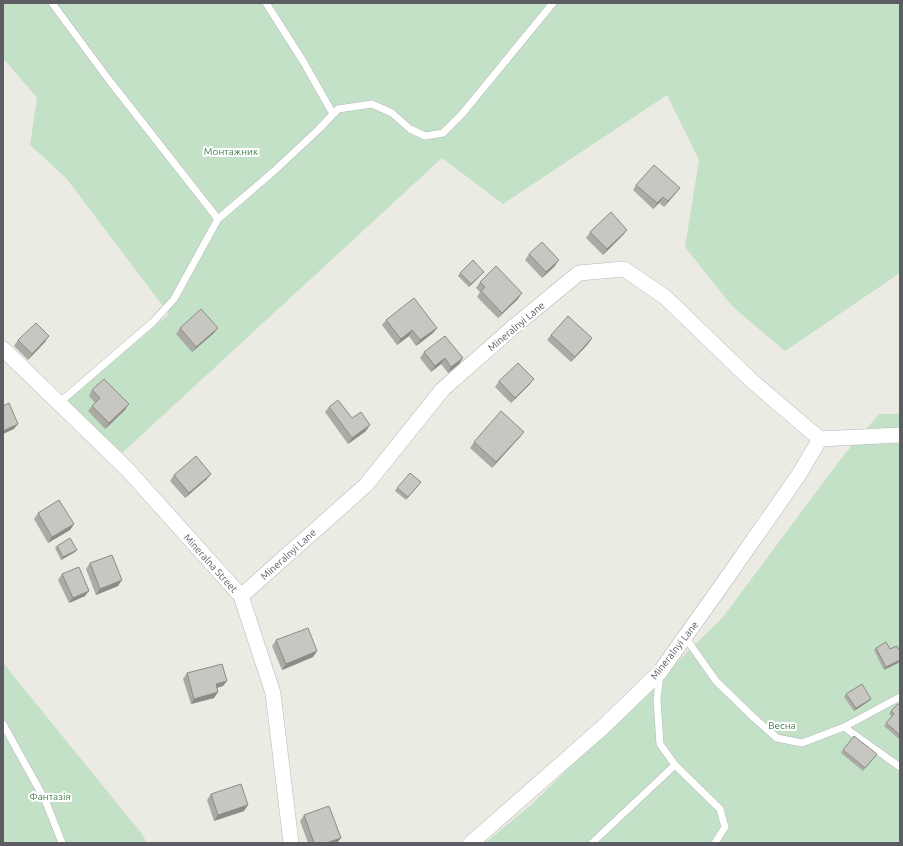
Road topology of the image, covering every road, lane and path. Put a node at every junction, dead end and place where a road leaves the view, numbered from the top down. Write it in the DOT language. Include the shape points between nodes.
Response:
graph roads {
  1 [pos="52,3"];
  2 [pos="266,3"];
  3 [pos="553,3"];
  4 [pos="333,114"];
  5 [pos="218,219"];
  6 [pos="3,349"];
  7 [pos="59,403"];
  8 [pos="900,435"];
  9 [pos="820,440"];
  10 [pos="241,596"];
  11 [pos="685,637"];
  12 [pos="660,672"];
  13 [pos="900,697"];
  14 [pos="3,724"];
  15 [pos="844,727"];
  16 [pos="675,766"];
  17 [pos="900,767"];
  18 [pos="62,843"];
  19 [pos="291,843"];
  20 [pos="471,843"];
  21 [pos="592,843"];
  22 [pos="715,843"];
  1 -- 5 [label="lane" via="108,80"];
  2 -- 4 [label="lane"];
  3 -- 4 [label="lane" via="462,114 443,133 425,136 410,129 392,113 372,104 338,109"];
  4 -- 5 [label="lane" via="279,167"];
  5 -- 7 [label="lane" via="174,299 153,322"];
  6 -- 7 [label="street, Mineralna Street"];
  7 -- 10 [label="street, Mineralna Street" via="126,469"];
  8 -- 9 [label="street"];
  9 -- 10 [label="street, Mineralnyi Lane" via="752,381 665,297 624,269 579,273 443,389 366,485"];
  9 -- 11 [label="street, Mineralnyi Lane" via="798,476"];
  10 -- 19 [label="street, Mineralna Street" via="273,693"];
  11 -- 12 [label="street, Mineralnyi Lane"];
  11 -- 15 [label="lane" via="716,681 777,738 802,743"];
  12 -- 16 [label="lane" via="657,700 660,744"];
  12 -- 20 [label="street, Mineralnyi Lane" via="602,728"];
  13 -- 15 [label="lane"];
  14 -- 18 [label="lane" via="46,802"];
  15 -- 17 [label="lane"];
  16 -- 21 [label="lane"];
  16 -- 22 [label="lane" via="720,809 725,827"];
}
